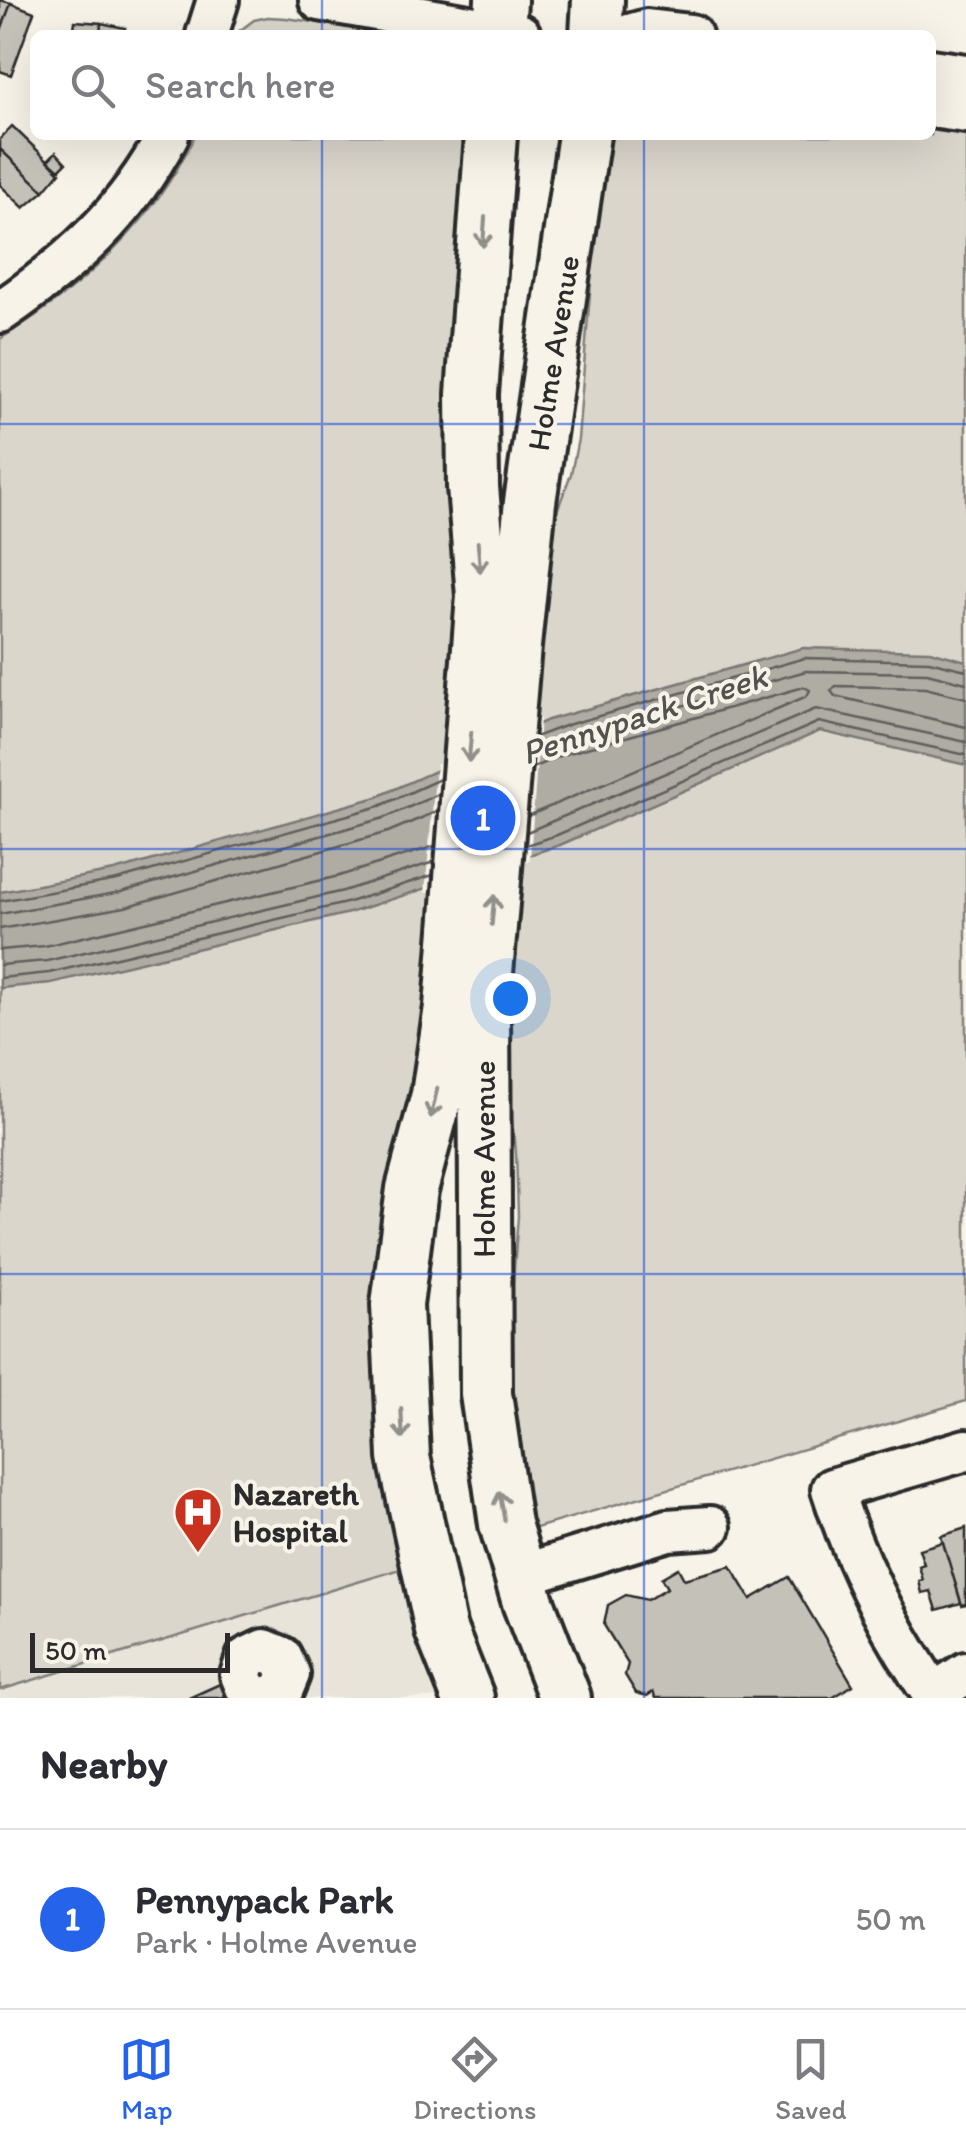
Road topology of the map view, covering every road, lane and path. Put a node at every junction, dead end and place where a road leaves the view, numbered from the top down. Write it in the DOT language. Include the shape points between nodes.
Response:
graph roads {
  1 [pos="218,0"];
  2 [pos="320,0"];
  3 [pos="598,0"];
  4 [pos="505,26"];
  5 [pos="209,30"];
  6 [pos="596,30"];
  7 [pos="936,71"];
  8 [pos="966,75"];
  9 [pos="936,108"];
  10 [pos="966,112"];
  11 [pos="165,140"];
  12 [pos="490,140"];
  13 [pos="583,140"];
  14 [pos="0,312"];
  15 [pos="496,648"];
  16 [pos="467,1007"];
  17 [pos="966,1450"];
  18 [pos="710,1528"];
  19 [pos="519,1576"];
  20 [pos="945,1688"];
  21 [pos="468,1698"];
  22 [pos="566,1698"];
  1 -- 5 [label="street"];
  2 -- 4 [label="street"];
  3 -- 6 [label="main road"];
  7 -- 8 [label="street"];
  9 -- 10 [label="street"];
  11 -- 14 [label="street" via="77,256"];
  12 -- 15 [label="main road, Holme Avenue, one-way" via="472,394 473,487 482,596"];
  13 -- 15 [label="main road, Holme Avenue" via="530,502"];
  15 -- 16 [label="main road, Holme Avenue"];
  19 -- 16 [label="main road, Holme Avenue, one-way" via="486,1394"];
  16 -- 21 [label="main road, Holme Avenue, one-way" via="412,1189 397,1304 404,1457 441,1630"];
  17 -- 20 [label="street" via="832,1488 878,1606"];
  18 -- 19 [label="street" via="668,1530"];
  19 -- 22 [label="main road, Holme Avenue"];
}
